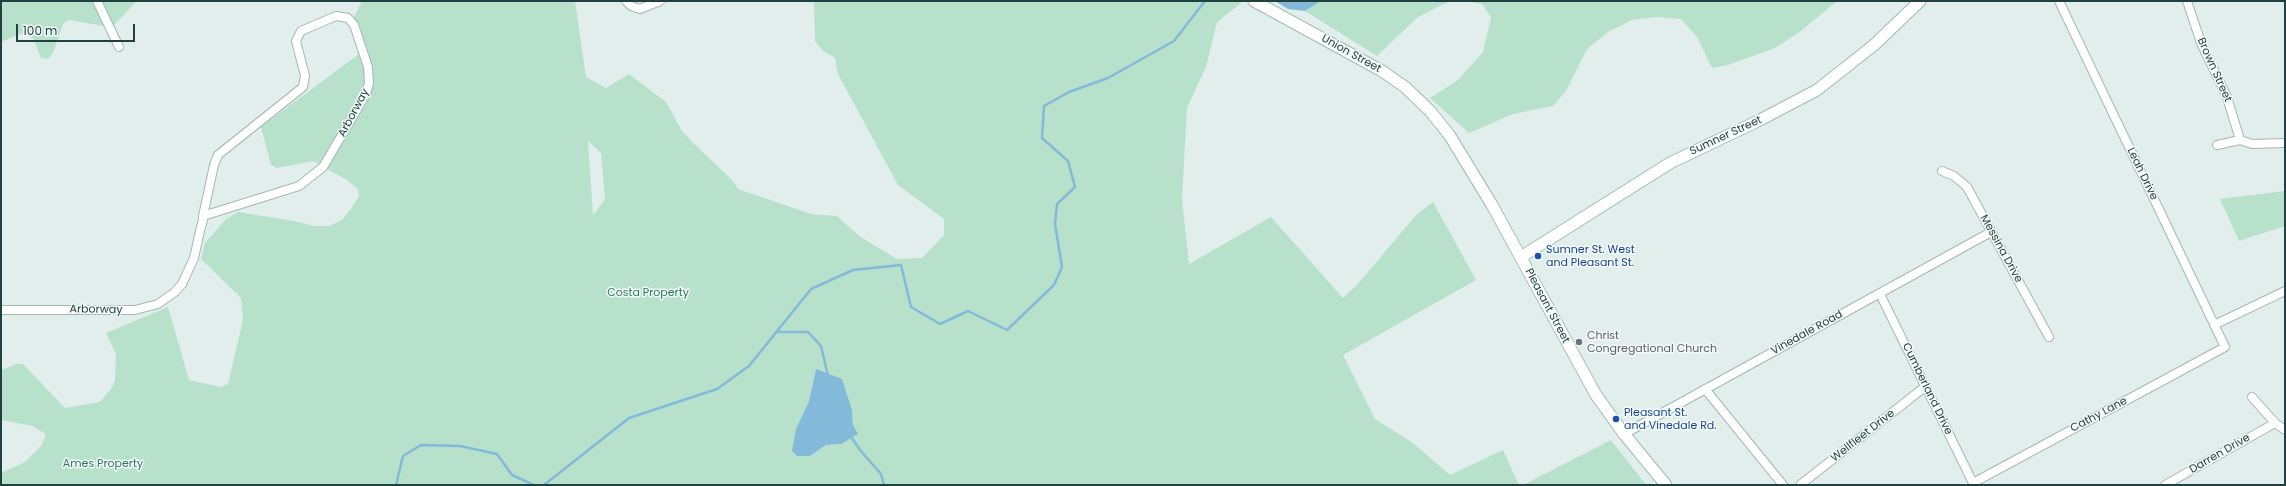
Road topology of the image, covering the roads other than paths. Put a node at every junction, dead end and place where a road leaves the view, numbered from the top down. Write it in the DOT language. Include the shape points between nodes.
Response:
graph roads {
  1 [pos="97,1"];
  2 [pos="626,1"];
  3 [pos="660,1"];
  4 [pos="1254,1"];
  5 [pos="1920,1"];
  6 [pos="2059,1"];
  7 [pos="2187,1"];
  8 [pos="119,47"];
  9 [pos="1438,120"];
  10 [pos="2240,140"];
  11 [pos="2285,143"];
  12 [pos="2217,144"];
  13 [pos="1942,171"];
  14 [pos="203,216"];
  15 [pos="1991,232"];
  16 [pos="1521,257"];
  17 [pos="2285,291"];
  18 [pos="1880,294"];
  19 [pos="1,310"];
  20 [pos="2214,325"];
  21 [pos="2049,337"];
  22 [pos="2225,348"];
  23 [pos="1926,386"];
  24 [pos="1705,389"];
  25 [pos="2252,397"];
  26 [pos="2275,423"];
  27 [pos="2285,430"];
  28 [pos="1624,434"];
  29 [pos="1974,484"];
  30 [pos="1666,485"];
  31 [pos="1783,485"];
  32 [pos="1800,485"];
  33 [pos="2165,485"];
  1 -- 8 [label="street"];
  2 -- 3 [label="street" via="640,9"];
  4 -- 9 [label="main road, Union Street" via="1382,71 1405,87"];
  5 -- 16 [label="main road, Sumner Street" via="1874,45 1817,90 1670,163"];
  6 -- 20 [label="street, Leah Drive"];
  7 -- 10 [label="street, Brown Street" via="2201,43 2227,97"];
  9 -- 16 [label="main road, Pleasant Street" via="1470,168"];
  10 -- 11 [label="street" via="2252,144"];
  10 -- 12 [label="street"];
  13 -- 15 [label="street, Messina Drive" via="1954,176 1967,187"];
  14 -- 14 [label="street, Arborway" via="218,155 305,85 305,72 296,45 299,33 305,28 336,16 348,18 354,25 368,67 369,83 366,94 323,167 299,186"];
  14 -- 19 [label="street, Arborway" via="189,272 175,292 158,304 148,308 124,310"];
  15 -- 18 [label="street, Vinedale Road"];
  15 -- 21 [label="street, Messina Drive"];
  16 -- 28 [label="main road, Pleasant Street" via="1580,369"];
  17 -- 20 [label="street"];
  18 -- 23 [label="street, Cumberland Drive"];
  18 -- 24 [label="street, Vinedale Road"];
  20 -- 22 [label="street, Leah Drive"];
  22 -- 29 [label="street, Cathy Lane"];
  23 -- 29 [label="street, Cumberland Drive"];
  23 -- 32 [label="street, Wellfleet Drive"];
  24 -- 28 [label="street, Vinedale Road"];
  24 -- 31 [label="street"];
  25 -- 26 [label="street"];
  26 -- 27 [label="street"];
  26 -- 33 [label="street, Darren Drive"];
  28 -- 30 [label="main road, Pleasant Street"];
}
